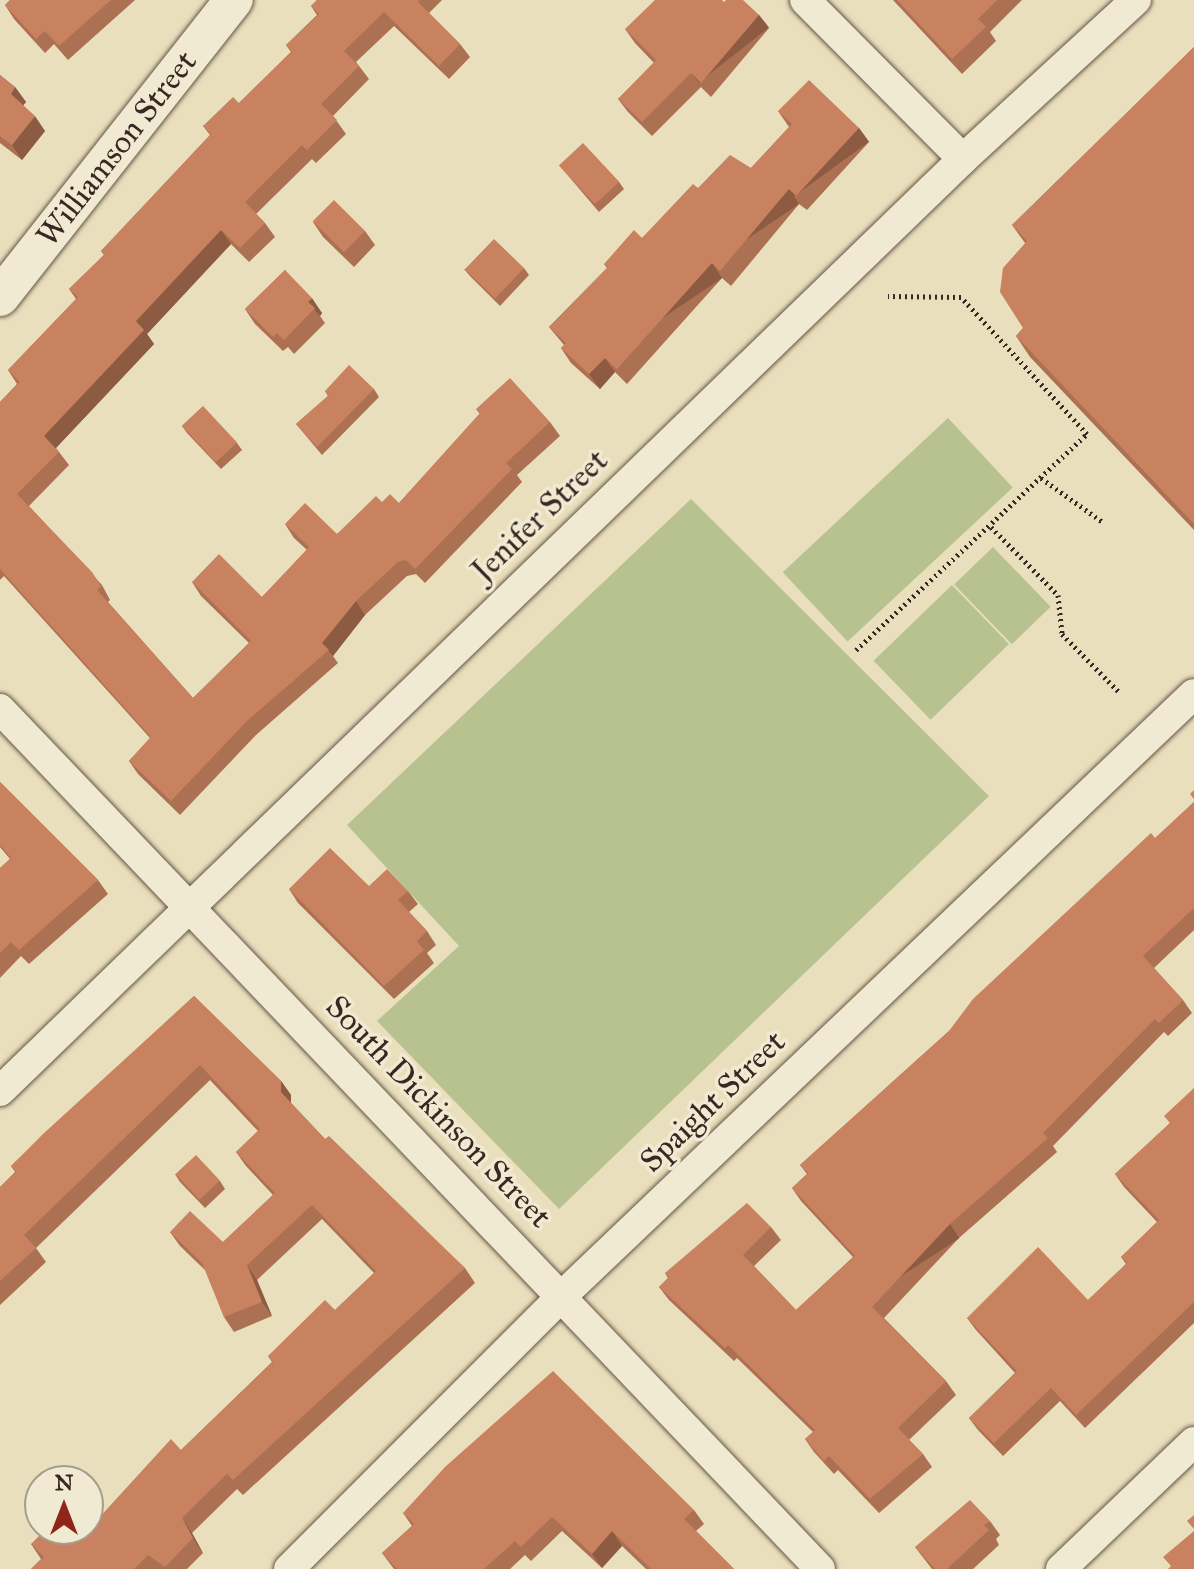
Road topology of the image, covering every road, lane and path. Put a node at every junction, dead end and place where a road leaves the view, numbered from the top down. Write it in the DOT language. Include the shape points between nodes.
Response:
graph roads {
  1 [pos="234,0"];
  2 [pos="805,0"];
  3 [pos="1136,0"];
  4 [pos="963,159"];
  5 [pos="888,296"];
  6 [pos="0,297"];
  7 [pos="1041,478"];
  8 [pos="1104,523"];
  9 [pos="991,527"];
  10 [pos="856,650"];
  11 [pos="1119,692"];
  12 [pos="1194,694"];
  13 [pos="0,709"];
  14 [pos="191,908"];
  15 [pos="0,1091"];
  16 [pos="563,1295"];
  17 [pos="1194,1442"];
  18 [pos="289,1569"];
  19 [pos="820,1569"];
  20 [pos="1061,1569"];
  1 -- 6 [label="street, Williamson Street"];
  2 -- 4 [label="street"];
  3 -- 4 [label="street, Jenifer Street"];
  4 -- 14 [label="street, Jenifer Street"];
  5 -- 7 [label="path" via="961,297 1087,434"];
  7 -- 8 [label="path"];
  7 -- 9 [label="path"];
  9 -- 10 [label="path"];
  9 -- 11 [label="path" via="1058,595 1062,634"];
  12 -- 16 [label="street, Spaight Street"];
  13 -- 14 [label="street, South Dickinson Street"];
  14 -- 15 [label="street, Jenifer Street"];
  14 -- 16 [label="street, South Dickinson Street"];
  16 -- 18 [label="street, Spaight Street"];
  16 -- 19 [label="street, South Dickinson Street"];
  17 -- 20 [label="street"];
}
